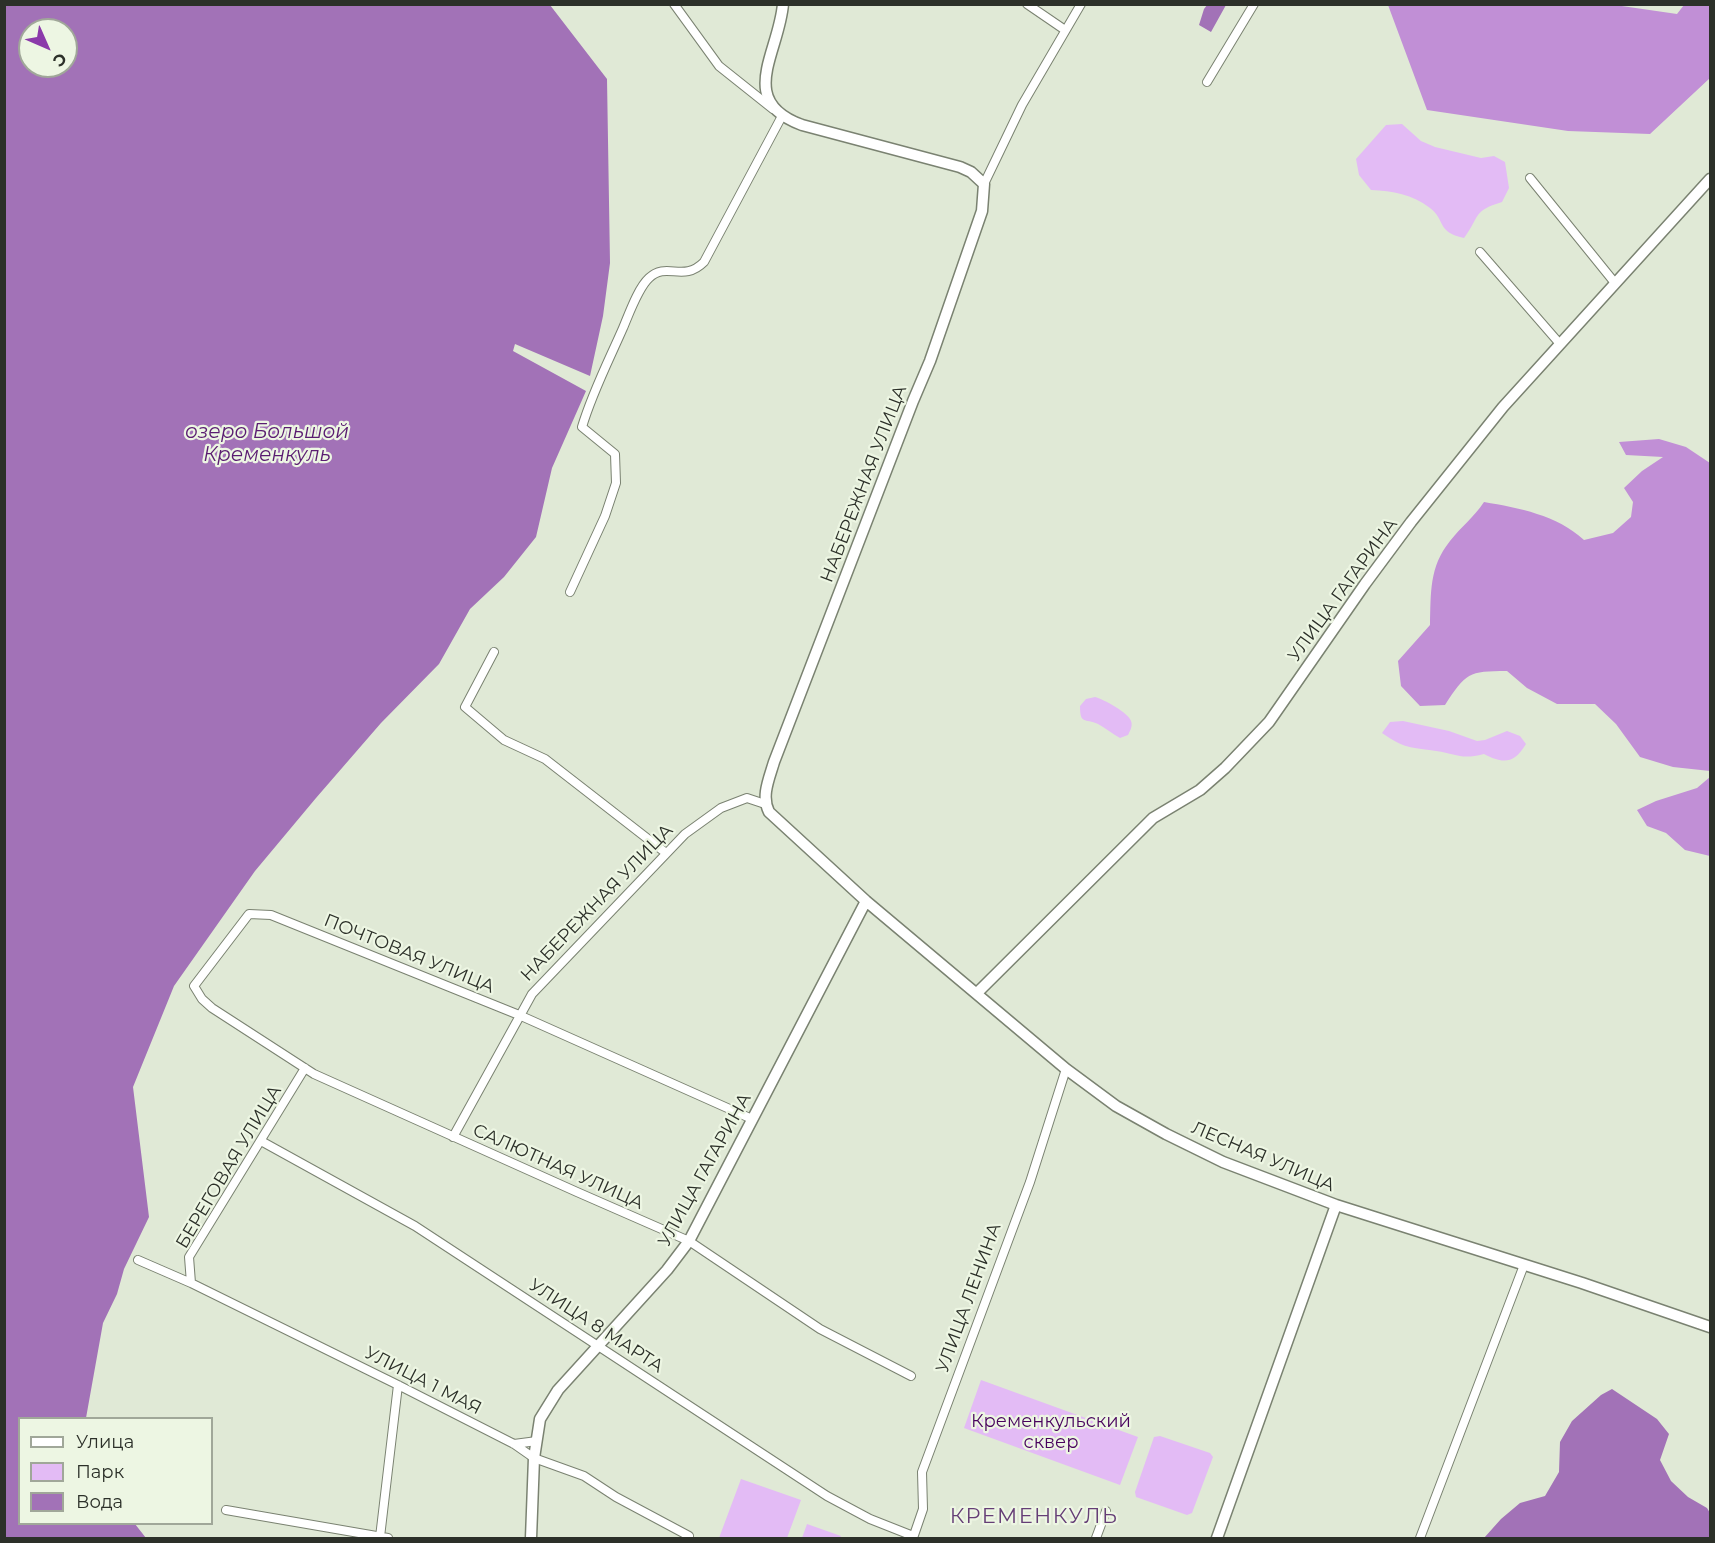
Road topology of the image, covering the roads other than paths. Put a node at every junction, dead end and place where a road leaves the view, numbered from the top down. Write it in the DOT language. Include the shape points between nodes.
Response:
graph roads {
  1 [pos="674,4"];
  2 [pos="783,4"];
  3 [pos="1027,4"];
  4 [pos="1081,4"];
  5 [pos="1254,4"];
  6 [pos="1065,30"];
  7 [pos="1207,82"];
  8 [pos="779,114"];
  9 [pos="1530,178"];
  10 [pos="1710,179"];
  11 [pos="981,181"];
  12 [pos="1480,252"];
  13 [pos="1615,283"];
  14 [pos="1560,345"];
  15 [pos="570,592"];
  16 [pos="494,652"];
  17 [pos="765,804"];
  18 [pos="666,853"];
  19 [pos="866,901"];
  20 [pos="249,914"];
  21 [pos="977,993"];
  22 [pos="519,1015"];
  23 [pos="305,1068"];
  24 [pos="1066,1069"];
  25 [pos="753,1119"];
  26 [pos="453,1137"];
  27 [pos="261,1141"];
  28 [pos="1336,1205"];
  29 [pos="689,1241"];
  30 [pos="138,1260"];
  31 [pos="1524,1265"];
  32 [pos="191,1284"];
  33 [pos="1710,1327"];
  34 [pos="598,1345"];
  35 [pos="911,1376"];
  36 [pos="398,1385"];
  37 [pos="537,1441"];
  38 [pos="514,1444"];
  39 [pos="534,1458"];
  40 [pos="225,1510"];
  41 [pos="1106,1511"];
  42 [pos="689,1536"];
  43 [pos="913,1537"];
  44 [pos="384,1538"];
  45 [pos="531,1539"];
  46 [pos="1096,1539"];
  47 [pos="1217,1539"];
  48 [pos="1420,1539"];
  1 -- 8 [label="street" via="719,66"];
  2 -- 8 [label="street" via="767,70 766,91 768,101"];
  3 -- 6 [label="street"];
  4 -- 6 [label="street"];
  5 -- 7 [label="street"];
  6 -- 11 [label="street"];
  8 -- 11 [label="street" via="802,125 960,167"];
  8 -- 15 [label="street" via="704,262 688,273 666,270 649,277 588,406 582,427 615,454 616,483"];
  9 -- 13 [label="street"];
  10 -- 13 [label="street, УЛИЦА ГАГАРИНА"];
  11 -- 17 [label="street, НАБЕРЕЖНАЯ УЛИЦА" via="982,211 930,361 774,762"];
  12 -- 14 [label="street"];
  13 -- 14 [label="street, УЛИЦА ГАГАРИНА"];
  14 -- 21 [label="street, УЛИЦА ГАГАРИНА" via="1503,407 1411,522 1269,722 1200,790 1153,818"];
  16 -- 18 [label="street" via="465,707 504,740 545,759"];
  17 -- 18 [label="street, НАБЕРЕЖНАЯ УЛИЦА" via="747,798 721,808"];
  17 -- 19 [label="street" via="779,823"];
  18 -- 22 [label="street, НАБЕРЕЖНАЯ УЛИЦА" via="532,994"];
  19 -- 21 [label="street, ЛЕСНАЯ УЛИЦА"];
  19 -- 25 [label="street, УЛИЦА ГАГАРИНА"];
  20 -- 22 [label="street, ПОЧТОВАЯ УЛИЦА" via="272,915"];
  20 -- 23 [label="street, САЛЮТНАЯ УЛИЦА" via="194,986 212,1008"];
  21 -- 24 [label="street, ЛЕСНАЯ УЛИЦА"];
  22 -- 25 [label="street, ПОЧТОВАЯ УЛИЦА"];
  22 -- 26 [label="street, НАБЕРЕЖНАЯ УЛИЦА"];
  23 -- 26 [label="street, САЛЮТНАЯ УЛИЦА"];
  23 -- 27 [label="street, БЕРЕГОВАЯ УЛИЦА"];
  24 -- 28 [label="street, ЛЕСНАЯ УЛИЦА" via="1116,1106 1204,1153"];
  24 -- 43 [label="street, УЛИЦА ЛЕНИНА" via="1030,1182 922,1472 923,1509"];
  25 -- 29 [label="street, УЛИЦА ГАГАРИНА"];
  26 -- 29 [label="street, САЛЮТНАЯ УЛИЦА"];
  27 -- 32 [label="street, БЕРЕГОВАЯ УЛИЦА" via="189,1257"];
  27 -- 34 [label="street, УЛИЦА 8 МАРТА" via="415,1226"];
  28 -- 31 [label="street, ЛЕСНАЯ УЛИЦА"];
  28 -- 47 [label="street"];
  29 -- 34 [label="street, УЛИЦА ГАГАРИНА"];
  29 -- 35 [label="street, САЛЮТНАЯ УЛИЦА" via="820,1329"];
  30 -- 32 [label="street, УЛИЦА 1 МАЯ"];
  31 -- 33 [label="street, ЛЕСНАЯ УЛИЦА"];
  31 -- 48 [label="street"];
  32 -- 36 [label="street, УЛИЦА 1 МАЯ"];
  34 -- 37 [label="street, УЛИЦА ГАГАРИНА" via="558,1390 540,1419"];
  34 -- 43 [label="street, УЛИЦА 8 МАРТА" via="827,1496"];
  36 -- 38 [label="street, УЛИЦА 1 МАЯ"];
  36 -- 44 [label="street"];
  37 -- 38 [label="street"];
  37 -- 39 [label="street, УЛИЦА ГАГАРИНА"];
  38 -- 39 [label="street, УЛИЦА 1 МАЯ"];
  39 -- 42 [label="street, УЛИЦА 1 МАЯ" via="584,1476"];
  39 -- 45 [label="street, УЛИЦА ГАГАРИНА"];
  40 -- 44 [label="street"];
  41 -- 46 [label="street"];
}
